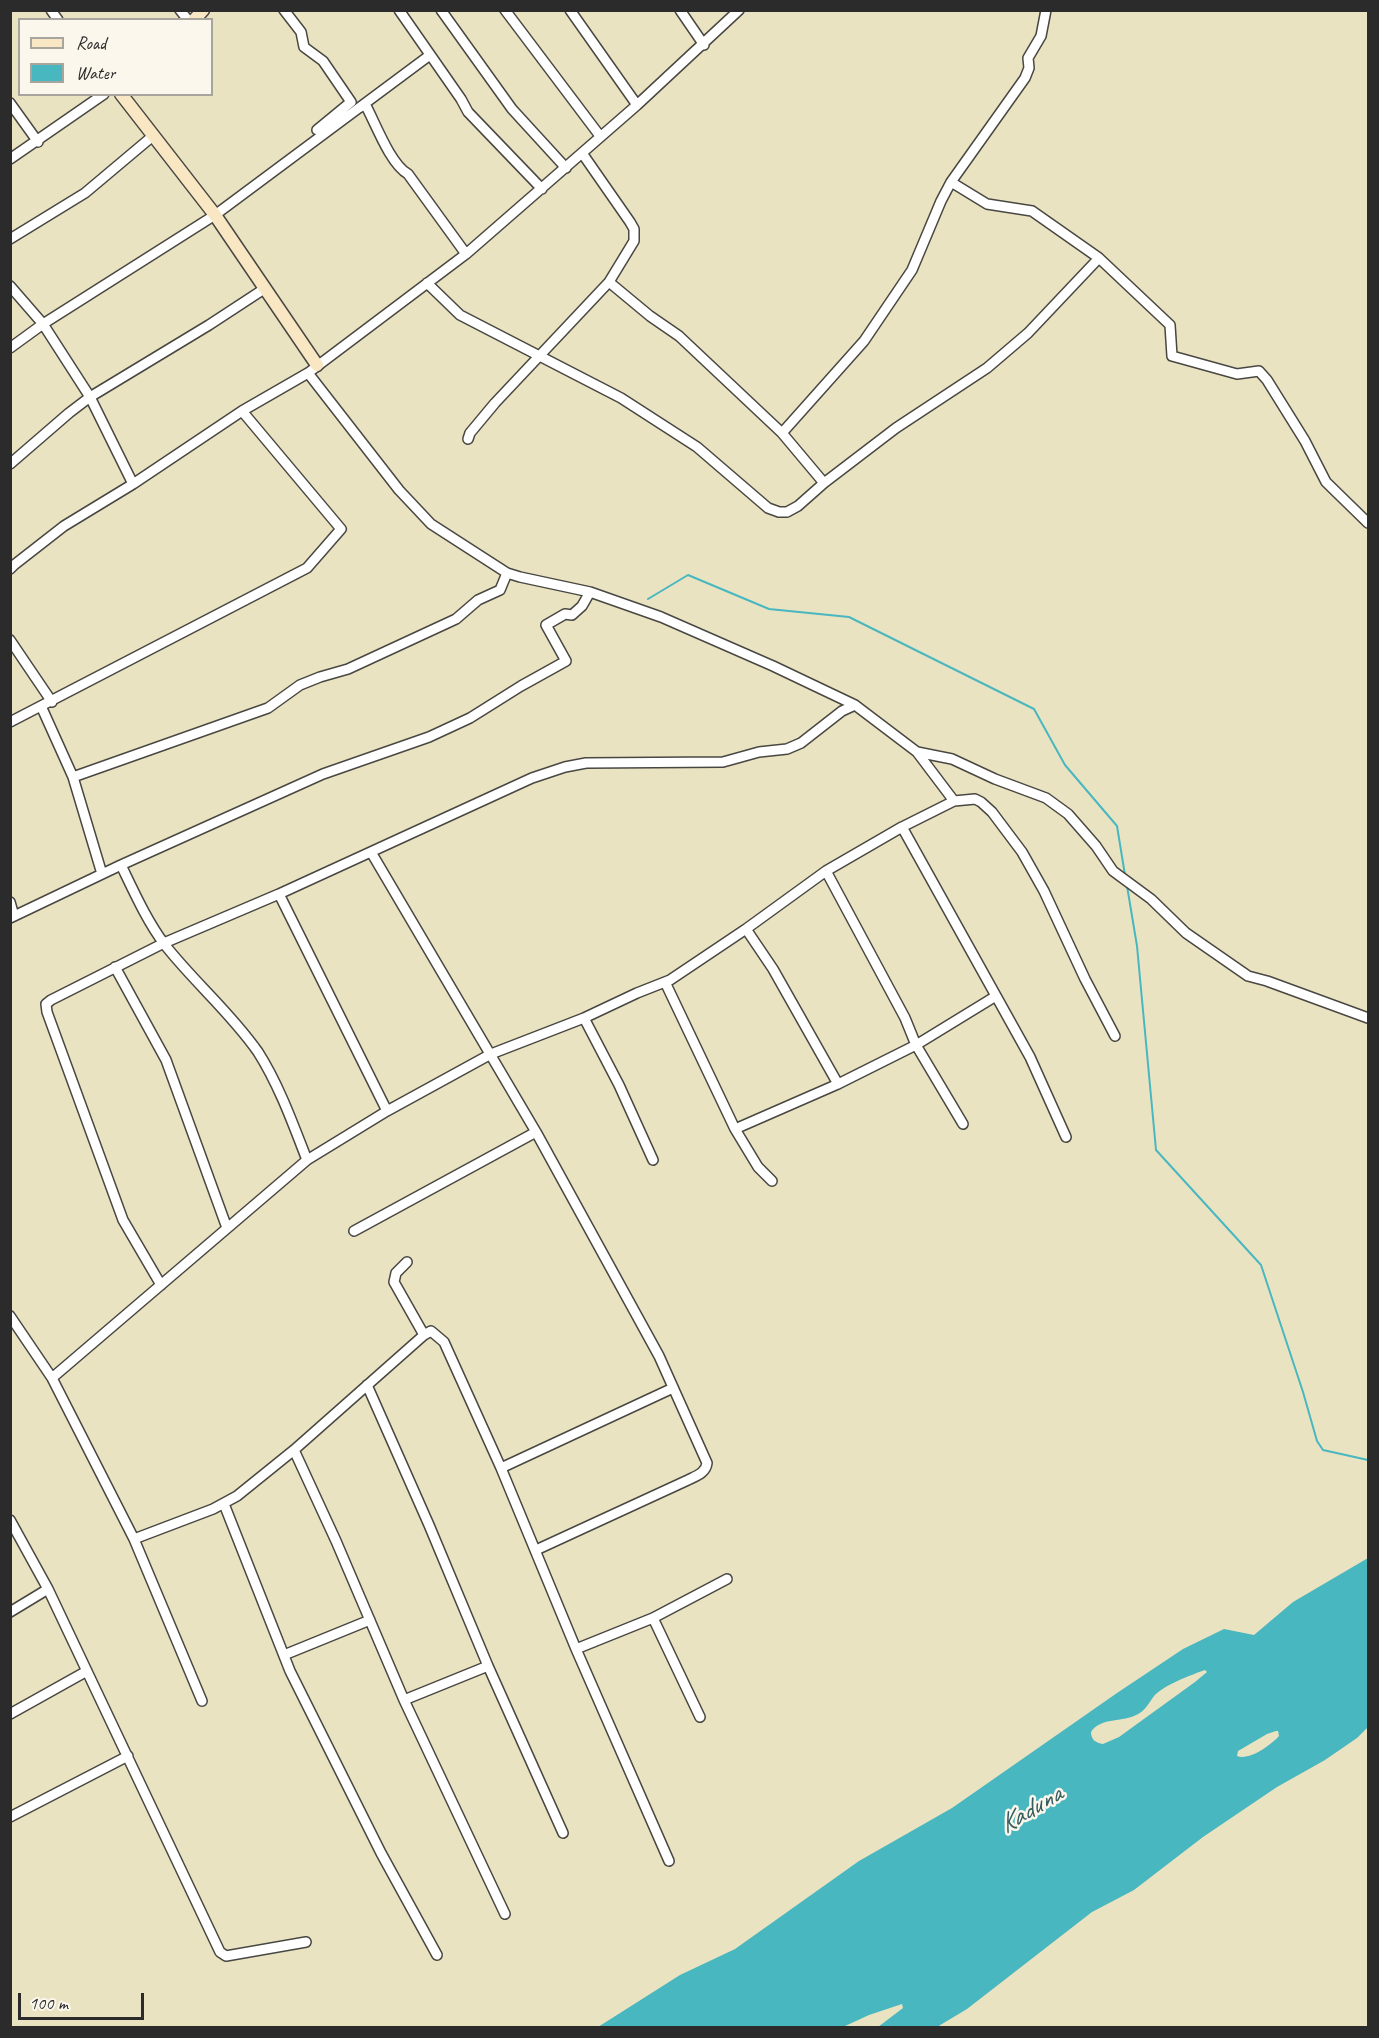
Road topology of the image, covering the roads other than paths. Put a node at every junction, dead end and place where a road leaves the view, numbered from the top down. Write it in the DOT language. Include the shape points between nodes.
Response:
graph roads {
  1 [pos="284,10"];
  2 [pos="399,10"];
  3 [pos="441,10"];
  4 [pos="506,10"];
  5 [pos="570,10"];
  6 [pos="680,10"];
  7 [pos="739,10"];
  8 [pos="1046,10"];
  9 [pos="704,45"];
  10 [pos="430,55"];
  11 [pos="101,96"];
  12 [pos="124,96"];
  13 [pos="10,103"];
  14 [pos="637,105"];
  15 [pos="154,135"];
  16 [pos="600,136"];
  17 [pos="38,142"];
  18 [pos="582,153"];
  19 [pos="10,159"];
  20 [pos="288,159"];
  21 [pos="566,168"];
  22 [pos="258,182"];
  23 [pos="951,182"];
  24 [pos="542,189"];
  25 [pos="215,215"];
  26 [pos="10,239"];
  27 [pos="466,254"];
  28 [pos="1099,258"];
  29 [pos="609,282"];
  30 [pos="427,283"];
  31 [pos="10,286"];
  32 [pos="264,289"];
  33 [pos="43,324"];
  34 [pos="10,348"];
  35 [pos="540,356"];
  36 [pos="313,369"];
  37 [pos="90,397"];
  38 [pos="242,411"];
  39 [pos="782,433"];
  40 [pos="468,439"];
  41 [pos="10,464"];
  42 [pos="824,483"];
  43 [pos="134,484"];
  44 [pos="1368,523"];
  45 [pos="10,569"];
  46 [pos="507,573"];
  47 [pos="590,592"];
  48 [pos="10,640"];
  49 [pos="52,702"];
  50 [pos="855,705"];
  51 [pos="41,706"];
  52 [pos="10,722"];
  53 [pos="917,752"];
  54 [pos="73,777"];
  55 [pos="954,801"];
  56 [pos="902,827"];
  57 [pos="371,852"];
  58 [pos="121,866"];
  59 [pos="826,871"];
  60 [pos="102,874"];
  61 [pos="279,894"];
  62 [pos="10,902"];
  63 [pos="12,917"];
  64 [pos="746,929"];
  65 [pos="164,943"];
  66 [pos="115,968"];
  67 [pos="665,982"];
  68 [pos="996,996"];
  69 [pos="584,1018"];
  70 [pos="1368,1018"];
  71 [pos="1115,1036"];
  72 [pos="916,1045"];
  73 [pos="491,1054"];
  74 [pos="838,1084"];
  75 [pos="387,1111"];
  76 [pos="963,1124"];
  77 [pos="735,1129"];
  78 [pos="536,1132"];
  79 [pos="1066,1137"];
  80 [pos="307,1160"];
  81 [pos="653,1160"];
  82 [pos="772,1181"];
  83 [pos="227,1228"];
  84 [pos="354,1231"];
  85 [pos="407,1262"];
  86 [pos="161,1285"];
  87 [pos="10,1316"];
  88 [pos="424,1335"];
  89 [pos="52,1378"];
  90 [pos="367,1385"];
  91 [pos="673,1388"];
  92 [pos="294,1450"];
  93 [pos="501,1468"];
  94 [pos="224,1504"];
  95 [pos="10,1520"];
  96 [pos="134,1539"];
  97 [pos="536,1550"];
  98 [pos="726,1579"];
  99 [pos="48,1589"];
  100 [pos="10,1611"];
  101 [pos="653,1618"];
  102 [pos="370,1620"];
  103 [pos="576,1649"];
  104 [pos="284,1655"];
  105 [pos="488,1666"];
  106 [pos="87,1671"];
  107 [pos="404,1700"];
  108 [pos="202,1701"];
  109 [pos="10,1714"];
  110 [pos="700,1717"];
  111 [pos="128,1756"];
  112 [pos="10,1816"];
  113 [pos="563,1833"];
  114 [pos="669,1861"];
  115 [pos="505,1914"];
  116 [pos="306,1942"];
  117 [pos="436,1955"];
  1 -- 22 [label="street" via="301,32 304,47 323,61 351,102"];
  2 -- 10 [label="street"];
  3 -- 21 [label="street" via="512,109"];
  4 -- 16 [label="street"];
  5 -- 14 [label="street"];
  6 -- 9 [label="street"];
  7 -- 9 [label="street"];
  8 -- 23 [label="street" via="1041,36 1028,58 1025,78"];
  9 -- 14 [label="street"];
  10 -- 20 [label="street"];
  10 -- 24 [label="street" via="468,112"];
  11 -- 17 [label="street"];
  12 -- 15 [label="street"];
  13 -- 17 [label="street"];
  14 -- 16 [label="street"];
  15 -- 25 [label="street"];
  15 -- 26 [label="street" via="85,193"];
  16 -- 18 [label="street"];
  17 -- 19 [label="street"];
  18 -- 21 [label="street"];
  18 -- 29 [label="street" via="634,230 634,241"];
  20 -- 22 [label="street"];
  20 -- 27 [label="street" via="365,104 402,171"];
  21 -- 24 [label="street"];
  22 -- 25 [label="street"];
  23 -- 28 [label="street" via="987,204 1032,211"];
  23 -- 39 [label="street" via="912,270 870,332"];
  24 -- 27 [label="street"];
  25 -- 32 [label="street"];
  25 -- 33 [label="street"];
  27 -- 30 [label="street"];
  28 -- 42 [label="street" via="1035,326 987,368 896,428"];
  28 -- 44 [label="street" via="1170,325 1172,356 1237,374 1258,371 1305,441 1326,483"];
  29 -- 35 [label="street"];
  29 -- 39 [label="street" via="679,336"];
  30 -- 35 [label="street" via="460,315"];
  30 -- 36 [label="street"];
  31 -- 33 [label="street"];
  32 -- 36 [label="street"];
  32 -- 37 [label="street"];
  33 -- 34 [label="street"];
  33 -- 37 [label="street"];
  35 -- 40 [label="street" via="495,403"];
  35 -- 42 [label="street" via="621,398 697,447 768,508 787,512"];
  36 -- 38 [label="street"];
  36 -- 46 [label="street" via="399,490 431,524"];
  37 -- 41 [label="street"];
  37 -- 43 [label="street"];
  38 -- 43 [label="street"];
  38 -- 49 [label="street" via="341,529 307,568"];
  39 -- 42 [label="street"];
  43 -- 45 [label="street" via="64,526"];
  46 -- 47 [label="street"];
  46 -- 54 [label="street" via="500,590 478,600 456,619 348,669 300,685 268,708"];
  47 -- 50 [label="street" via="661,617"];
  47 -- 58 [label="street" via="572,615 565,614 546,625 566,661 470,718 429,737 323,774"];
  48 -- 49 [label="street"];
  49 -- 51 [label="street"];
  50 -- 53 [label="street"];
  50 -- 57 [label="street" via="787,749 723,762 565,767 532,778"];
  51 -- 52 [label="street"];
  51 -- 54 [label="street"];
  53 -- 55 [label="street"];
  53 -- 70 [label="street" via="952,759 1046,798 1068,814 1113,871 1151,899 1186,933 1248,976"];
  54 -- 60 [label="street"];
  55 -- 56 [label="street"];
  55 -- 71 [label="street" via="981,801 1022,852"];
  56 -- 59 [label="street"];
  56 -- 68 [label="street"];
  57 -- 61 [label="street"];
  57 -- 73 [label="street"];
  58 -- 60 [label="street"];
  58 -- 65 [label="street"];
  59 -- 64 [label="street"];
  59 -- 72 [label="street" via="901,1009"];
  60 -- 63 [label="street"];
  61 -- 65 [label="street"];
  61 -- 75 [label="street"];
  62 -- 63 [label="street"];
  64 -- 67 [label="street"];
  64 -- 74 [label="street"];
  65 -- 66 [label="street"];
  65 -- 80 [label="street" via="258,1053"];
  66 -- 83 [label="street" via="166,1060"];
  66 -- 86 [label="street" via="51,1000 46,1004 47,1012 123,1220"];
  67 -- 69 [label="street"];
  67 -- 77 [label="street"];
  68 -- 72 [label="street"];
  68 -- 79 [label="street" via="1030,1057"];
  69 -- 73 [label="street"];
  69 -- 81 [label="street" via="620,1085"];
  72 -- 74 [label="street"];
  72 -- 76 [label="street"];
  73 -- 75 [label="street"];
  73 -- 78 [label="street"];
  74 -- 77 [label="street"];
  75 -- 80 [label="street"];
  77 -- 82 [label="street" via="758,1167"];
  78 -- 84 [label="street"];
  78 -- 91 [label="street"];
  80 -- 83 [label="street"];
  83 -- 86 [label="street"];
  85 -- 88 [label="street" via="396,1273 394,1282"];
  86 -- 89 [label="street"];
  87 -- 89 [label="street"];
  88 -- 90 [label="street"];
  88 -- 93 [label="street" via="431,1331 444,1342"];
  89 -- 96 [label="street"];
  90 -- 92 [label="street"];
  90 -- 105 [label="street"];
  91 -- 93 [label="street"];
  91 -- 97 [label="street" via="706,1468"];
  92 -- 94 [label="street"];
  92 -- 102 [label="street"];
  93 -- 97 [label="street"];
  94 -- 96 [label="street"];
  94 -- 104 [label="street"];
  95 -- 99 [label="street"];
  96 -- 108 [label="street"];
  97 -- 103 [label="street"];
  98 -- 101 [label="street"];
  99 -- 100 [label="street"];
  99 -- 106 [label="street"];
  101 -- 103 [label="street"];
  101 -- 110 [label="street"];
  102 -- 104 [label="street"];
  102 -- 107 [label="street"];
  103 -- 114 [label="street"];
  104 -- 117 [label="street"];
  105 -- 107 [label="street"];
  105 -- 113 [label="street"];
  106 -- 109 [label="street"];
  106 -- 111 [label="street"];
  107 -- 115 [label="street"];
  111 -- 112 [label="street"];
  111 -- 116 [label="street" via="220,1952 226,1956"];
}
